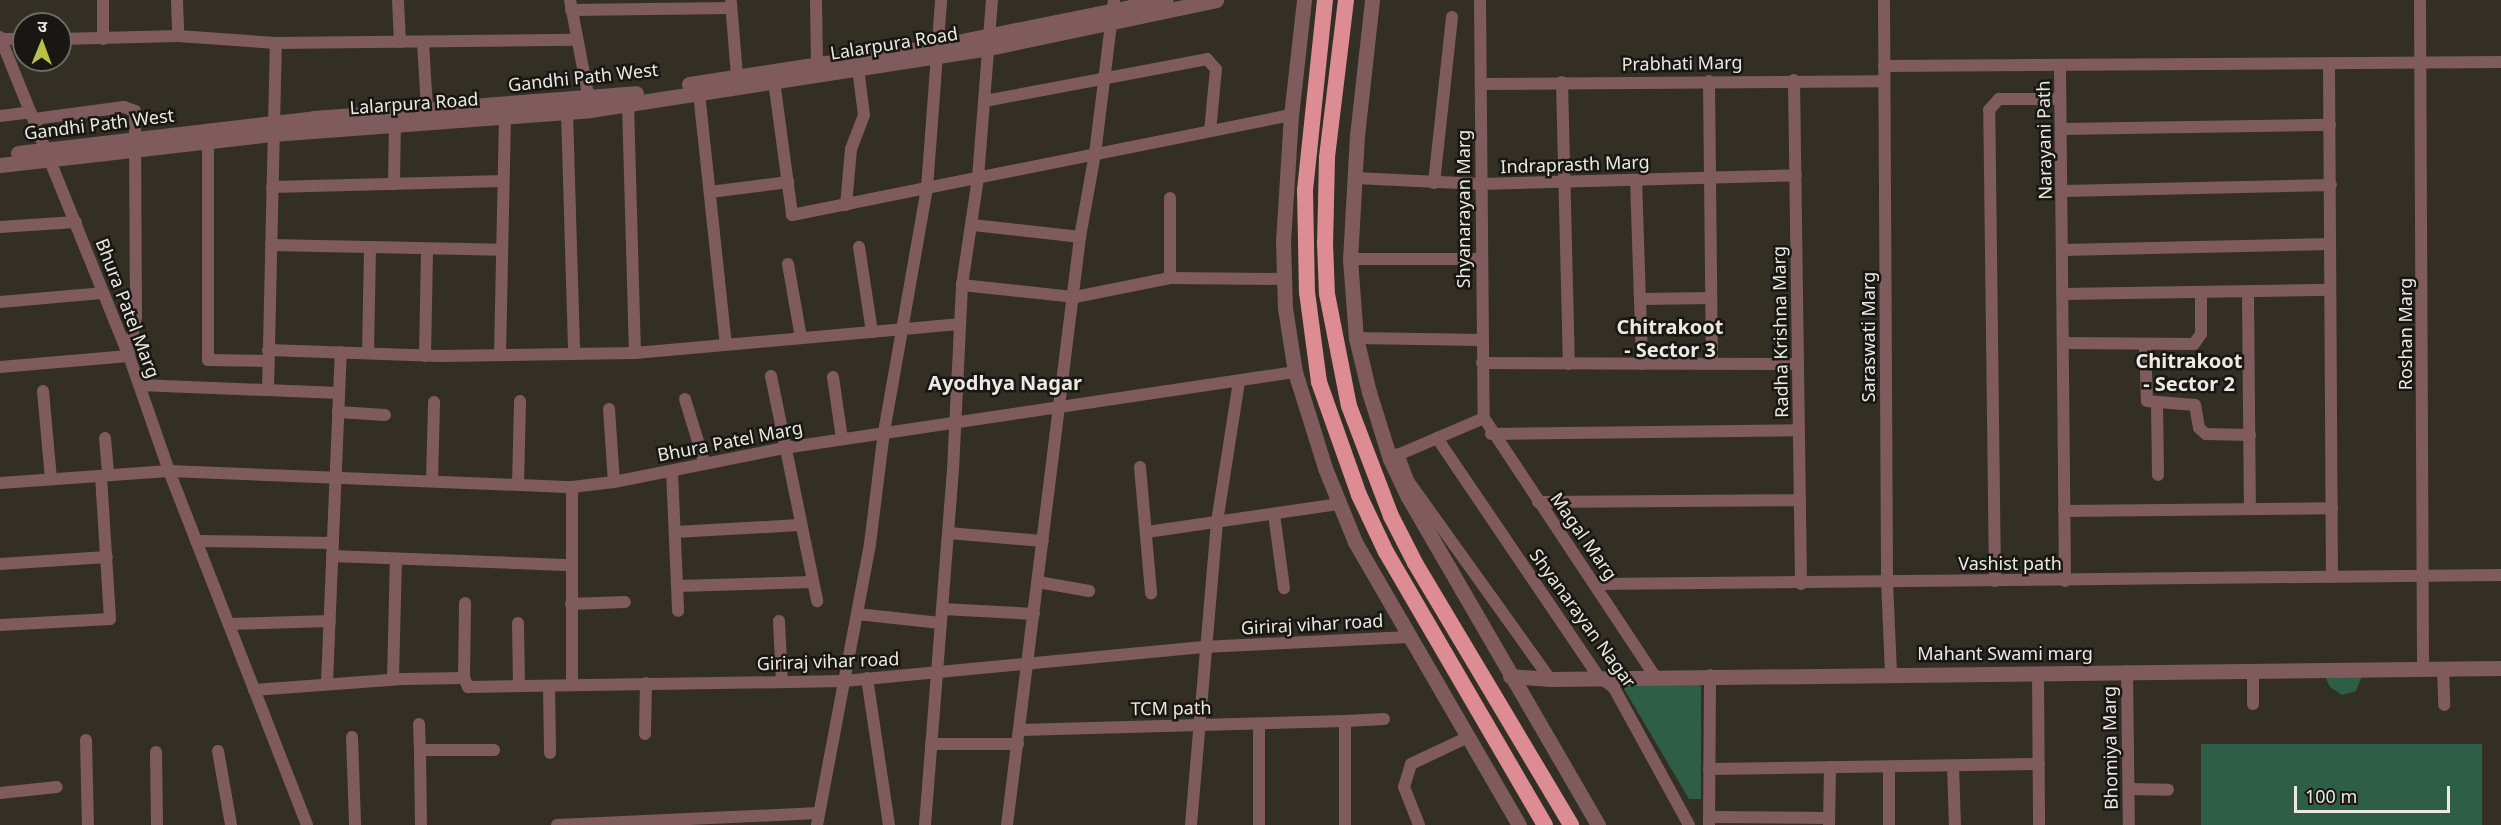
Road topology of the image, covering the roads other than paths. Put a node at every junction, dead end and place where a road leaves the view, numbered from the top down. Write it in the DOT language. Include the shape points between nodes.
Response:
graph roads {
  1 [pos="103,0"];
  2 [pos="177,0"];
  3 [pos="398,0"];
  4 [pos="816,0"];
  5 [pos="941,0"];
  6 [pos="992,0"];
  7 [pos="1165,0"];
  8 [pos="1216,0"];
  9 [pos="1304,0"];
  10 [pos="1325,0"];
  11 [pos="1346,0"];
  12 [pos="1372,0"];
  13 [pos="1480,0"];
  14 [pos="1884,0"];
  15 [pos="2420,0"];
  16 [pos="657,4"];
  17 [pos="731,4"];
  18 [pos="571,5"];
  19 [pos="1114,12"];
  20 [pos="1452,17"];
  21 [pos="178,36"];
  22 [pos="0,38"];
  23 [pos="72,39"];
  24 [pos="103,39"];
  25 [pos="575,40"];
  26 [pos="400,42"];
  27 [pos="423,42"];
  28 [pos="990,42"];
  29 [pos="276,43"];
  30 [pos="937,51"];
  31 [pos="2422,61"];
  32 [pos="2501,62"];
  33 [pos="2329,63"];
  34 [pos="1884,66"];
  35 [pos="2060,67"];
  36 [pos="858,68"];
  37 [pos="818,69"];
  38 [pos="737,76"];
  39 [pos="1106,78"];
  40 [pos="1794,80"];
  41 [pos="774,81"];
  42 [pos="1709,81"];
  43 [pos="1884,81"];
  44 [pos="1562,82"];
  45 [pos="1481,84"];
  46 [pos="699,93"];
  47 [pos="2060,99"];
  48 [pos="985,101"];
  49 [pos="628,104"];
  50 [pos="590,105"];
  51 [pos="427,109"];
  52 [pos="505,111"];
  53 [pos="567,112"];
  54 [pos="33,115"];
  55 [pos="1291,115"];
  56 [pos="0,116"];
  57 [pos="395,123"];
  58 [pos="2330,125"];
  59 [pos="274,128"];
  60 [pos="2061,129"];
  61 [pos="1210,131"];
  62 [pos="208,136"];
  63 [pos="137,144"];
  64 [pos="1095,154"];
  65 [pos="0,155"];
  66 [pos="50,155"];
  67 [pos="0,165"];
  68 [pos="1796,175"];
  69 [pos="978,178"];
  70 [pos="1355,178"];
  71 [pos="1711,178"];
  72 [pos="1636,180"];
  73 [pos="503,181"];
  74 [pos="788,182"];
  75 [pos="1565,182"];
  76 [pos="1434,183"];
  77 [pos="394,184"];
  78 [pos="1481,184"];
  79 [pos="2331,185"];
  80 [pos="272,187"];
  81 [pos="927,188"];
  82 [pos="2063,191"];
  83 [pos="710,192"];
  84 [pos="1170,198"];
  85 [pos="846,205"];
  86 [pos="76,222"];
  87 [pos="973,225"];
  88 [pos="0,226"];
  89 [pos="1080,237"];
  90 [pos="2330,244"];
  91 [pos="271,245"];
  92 [pos="370,247"];
  93 [pos="859,248"];
  94 [pos="427,249"];
  95 [pos="502,250"];
  96 [pos="2063,250"];
  97 [pos="1350,259"];
  98 [pos="1481,259"];
  99 [pos="788,264"];
  100 [pos="1170,278"];
  101 [pos="1283,279"];
  102 [pos="962,285"];
  103 [pos="2330,290"];
  104 [pos="2201,292"];
  105 [pos="2248,292"];
  106 [pos="102,293"];
  107 [pos="2062,294"];
  108 [pos="1075,297"];
  109 [pos="1640,298"];
  110 [pos="1711,298"];
  111 [pos="0,302"];
  112 [pos="959,324"];
  113 [pos="904,329"];
  114 [pos="872,332"];
  115 [pos="801,338"];
  116 [pos="1356,338"];
  117 [pos="1482,340"];
  118 [pos="2063,343"];
  119 [pos="2145,344"];
  120 [pos="726,345"];
  121 [pos="340,352"];
  122 [pos="635,353"];
  123 [pos="368,354"];
  124 [pos="574,354"];
  125 [pos="500,355"];
  126 [pos="129,356"];
  127 [pos="268,356"];
  128 [pos="425,356"];
  129 [pos="1482,363"];
  130 [pos="1569,364"];
  131 [pos="1642,364"];
  132 [pos="1712,364"];
  133 [pos="1798,364"];
  134 [pos="0,367"];
  135 [pos="1295,372"];
  136 [pos="771,376"];
  137 [pos="833,377"];
  138 [pos="1239,381"];
  139 [pos="139,385"];
  140 [pos="268,390"];
  141 [pos="43,391"];
  142 [pos="339,393"];
  143 [pos="685,399"];
  144 [pos="520,401"];
  145 [pos="434,402"];
  146 [pos="2157,403"];
  147 [pos="1060,405"];
  148 [pos="609,409"];
  149 [pos="338,412"];
  150 [pos="385,415"];
  151 [pos="1484,418"];
  152 [pos="957,421"];
  153 [pos="1799,430"];
  154 [pos="884,432"];
  155 [pos="1491,434"];
  156 [pos="2250,435"];
  157 [pos="105,438"];
  158 [pos="1437,438"];
  159 [pos="842,439"];
  160 [pos="784,448"];
  161 [pos="1394,456"];
  162 [pos="705,464"];
  163 [pos="1140,467"];
  164 [pos="169,471"];
  165 [pos="672,471"];
  166 [pos="104,475"];
  167 [pos="2158,476"];
  168 [pos="335,477"];
  169 [pos="51,479"];
  170 [pos="432,481"];
  171 [pos="614,482"];
  172 [pos="0,483"];
  173 [pos="518,484"];
  174 [pos="572,487"];
  175 [pos="1800,500"];
  176 [pos="1538,502"];
  177 [pos="1338,504"];
  178 [pos="2250,507"];
  179 [pos="2332,508"];
  180 [pos="2064,511"];
  181 [pos="1274,514"];
  182 [pos="1217,522"];
  183 [pos="799,525"];
  184 [pos="675,532"];
  185 [pos="1147,532"];
  186 [pos="949,533"];
  187 [pos="196,541"];
  188 [pos="1043,542"];
  189 [pos="332,550"];
  190 [pos="107,557"];
  191 [pos="396,559"];
  192 [pos="0,564"];
  193 [pos="571,565"];
  194 [pos="2501,574"];
  195 [pos="2424,576"];
  196 [pos="2332,577"];
  197 [pos="1887,581"];
  198 [pos="1995,581"];
  199 [pos="2065,581"];
  200 [pos="813,582"];
  201 [pos="1038,582"];
  202 [pos="1596,584"];
  203 [pos="1801,584"];
  204 [pos="677,586"];
  205 [pos="1284,588"];
  206 [pos="1089,591"];
  207 [pos="1151,594"];
  208 [pos="817,601"];
  209 [pos="625,602"];
  210 [pos="465,603"];
  211 [pos="572,604"];
  212 [pos="942,609"];
  213 [pos="678,611"];
  214 [pos="857,614"];
  215 [pos="1034,614"];
  216 [pos="330,621"];
  217 [pos="779,621"];
  218 [pos="941,623"];
  219 [pos="229,624"];
  220 [pos="518,624"];
  221 [pos="0,625"];
  222 [pos="1409,637"];
  223 [pos="1207,647"];
  224 [pos="1028,663"];
  225 [pos="2444,668"];
  226 [pos="2501,668"];
  227 [pos="2423,669"];
  228 [pos="2253,670"];
  229 [pos="2127,671"];
  230 [pos="1891,673"];
  231 [pos="2038,673"];
  232 [pos="937,674"];
  233 [pos="1710,675"];
  234 [pos="1510,676"];
  235 [pos="1654,676"];
  236 [pos="1599,677"];
  237 [pos="464,678"];
  238 [pos="867,678"];
  239 [pos="393,679"];
  240 [pos="1550,679"];
  241 [pos="844,681"];
  242 [pos="327,682"];
  243 [pos="782,682"];
  244 [pos="646,683"];
  245 [pos="572,685"];
  246 [pos="519,686"];
  247 [pos="549,686"];
  248 [pos="254,690"];
  249 [pos="2253,704"];
  250 [pos="2444,705"];
  251 [pos="1384,718"];
  252 [pos="1345,722"];
  253 [pos="419,724"];
  254 [pos="1259,724"];
  255 [pos="1197,726"];
  256 [pos="1020,730"];
  257 [pos="645,734"];
  258 [pos="352,737"];
  259 [pos="1468,737"];
  260 [pos="86,740"];
  261 [pos="931,744"];
  262 [pos="1018,744"];
  263 [pos="420,750"];
  264 [pos="494,750"];
  265 [pos="218,751"];
  266 [pos="156,752"];
  267 [pos="550,753"];
  268 [pos="2039,764"];
  269 [pos="1953,766"];
  270 [pos="1830,767"];
  271 [pos="1889,767"];
  272 [pos="1709,769"];
  273 [pos="57,787"];
  274 [pos="2129,789"];
  275 [pos="2168,790"];
  276 [pos="0,793"];
  277 [pos="818,819"];
  278 [pos="735,821"];
  279 [pos="1709,821"];
  280 [pos="1829,821"];
  281 [pos="88,825"];
  282 [pos="157,825"];
  283 [pos="231,825"];
  284 [pos="307,825"];
  285 [pos="355,825"];
  286 [pos="421,825"];
  287 [pos="557,825"];
  288 [pos="889,825"];
  289 [pos="925,825"];
  290 [pos="1007,825"];
  291 [pos="1191,825"];
  292 [pos="1259,825"];
  293 [pos="1345,825"];
  294 [pos="1419,825"];
  295 [pos="1520,825"];
  296 [pos="1545,825"];
  297 [pos="1571,825"];
  298 [pos="1598,825"];
  299 [pos="1689,825"];
  300 [pos="1889,825"];
  301 [pos="1954,825"];
  302 [pos="2039,825"];
  303 [pos="2129,825"];
  1 -- 24 [label="street"];
  2 -- 21 [label="street"];
  3 -- 26 [label="street"];
  4 -- 37 [label="street"];
  5 -- 30 [label="street"];
  6 -- 28 [label="street"];
  7 -- 19 [label="street, Gandhi Path West"];
  8 -- 19 [label="street"];
  9 -- 55 [label="street"];
  10 -- 296 [label="highway" via="1305,190 1307,292 1319,382 1359,495 1386,552"];
  11 -- 297 [label="highway" via="1327,158 1325,243 1327,294 1348,406 1372,472 1410,553"];
  12 -- 70 [label="street"];
  13 -- 45 [label="street, Shyanarayan Marg"];
  14 -- 34 [label="street, Saraswati Marg"];
  15 -- 31 [label="street, Roshan Marg"];
  16 -- 17 [label="street"];
  16 -- 18 [label="street"];
  17 -- 38 [label="street"];
  18 -- 25 [label="street"];
  19 -- 28 [label="street, Gandhi Path West"];
  19 -- 28 [label="street" via="1078,31"];
  19 -- 39 [label="street"];
  20 -- 76 [label="street"];
  21 -- 24 [label="street"];
  21 -- 29 [label="street"];
  22 -- 54 [label="street, Bhura Patel Marg"];
  23 -- 24 [label="street"];
  25 -- 27 [label="street"];
  25 -- 50 [label="street"];
  26 -- 27 [label="street"];
  26 -- 29 [label="street"];
  27 -- 51 [label="street"];
  28 -- 30 [label="street, Gandhi Path West"];
  28 -- 48 [label="street"];
  29 -- 59 [label="street"];
  30 -- 36 [label="street, Lalarpura Road"];
  30 -- 37 [label="street, Gandhi Path West"];
  30 -- 81 [label="street"];
  31 -- 32 [label="street, Narayani Path"];
  31 -- 33 [label="street, Narayani Path"];
  31 -- 195 [label="street, Roshan Marg"];
  33 -- 35 [label="street, Narayani Path"];
  33 -- 58 [label="street"];
  34 -- 35 [label="street"];
  34 -- 43 [label="street, Saraswati Marg"];
  35 -- 47 [label="street, Narayani Path"];
  36 -- 37 [label="street, Lalarpura Road"];
  36 -- 85 [label="street" via="864,115 850,149"];
  37 -- 38 [label="street, Gandhi Path West"];
  37 -- 41 [label="street, Lalarpura Road"];
  38 -- 50 [label="street, Gandhi Path West"];
  39 -- 48 [label="street"];
  39 -- 61 [label="street" via="1213,61 1216,69"];
  39 -- 64 [label="street"];
  40 -- 42 [label="street, Prabhati Marg"];
  40 -- 43 [label="street, Prabhati Marg"];
  40 -- 68 [label="street, Radha Krishna Marg"];
  41 -- 46 [label="street, Lalarpura Road"];
  41 -- 74 [label="street"];
  42 -- 44 [label="street, Prabhati Marg"];
  42 -- 71 [label="street"];
  43 -- 197 [label="street, Saraswati Marg"];
  44 -- 45 [label="street, Prabhati Marg"];
  44 -- 75 [label="street"];
  45 -- 78 [label="street, Shyanarayan Marg"];
  46 -- 49 [label="street, Lalarpura Road"];
  46 -- 83 [label="street"];
  47 -- 60 [label="street, Narayani Path"];
  47 -- 198 [label="street" via="1999,99 1989,110"];
  48 -- 69 [label="street"];
  49 -- 50 [label="street, Lalarpura Road"];
  49 -- 122 [label="street"];
  50 -- 52 [label="street, Gandhi Path West"];
  50 -- 53 [label="street, Lalarpura Road"];
  51 -- 52 [label="street, Gandhi Path West"];
  51 -- 59 [label="street, Gandhi Path West"];
  52 -- 53 [label="street, Lalarpura Road"];
  52 -- 57 [label="street, Lalarpura Road"];
  52 -- 73 [label="street"];
  53 -- 124 [label="street"];
  54 -- 56 [label="street"];
  54 -- 63 [label="street" via="129,107 135,111"];
  54 -- 66 [label="street, Bhura Patel Marg"];
  55 -- 61 [label="street"];
  55 -- 101 [label="street"];
  57 -- 59 [label="street, Lalarpura Road"];
  57 -- 77 [label="street"];
  58 -- 60 [label="street"];
  58 -- 79 [label="street"];
  59 -- 62 [label="street, Gandhi Path West"];
  59 -- 80 [label="street"];
  60 -- 82 [label="street, Narayani Path"];
  61 -- 64 [label="street"];
  62 -- 63 [label="street, Gandhi Path West"];
  62 -- 127 [label="street" via="208,360"];
  63 -- 66 [label="street, Gandhi Path West"];
  63 -- 126 [label="street" via="136,317"];
  64 -- 69 [label="street"];
  64 -- 89 [label="street"];
  65 -- 66 [label="street, Gandhi Path West"];
  66 -- 67 [label="street"];
  66 -- 86 [label="street, Bhura Patel Marg"];
  68 -- 71 [label="street, Indraprasth Marg"];
  68 -- 133 [label="street, Radha Krishna Marg"];
  69 -- 81 [label="street"];
  69 -- 87 [label="street"];
  70 -- 76 [label="street, Indraprasth Marg"];
  70 -- 97 [label="street"];
  71 -- 72 [label="street, Indraprasth Marg"];
  71 -- 110 [label="street"];
  72 -- 75 [label="street, Indraprasth Marg"];
  72 -- 109 [label="street"];
  73 -- 77 [label="street"];
  73 -- 95 [label="street"];
  74 -- 83 [label="street"];
  74 -- 85 [label="street" via="792,215"];
  75 -- 78 [label="street, Indraprasth Marg"];
  75 -- 130 [label="street"];
  76 -- 78 [label="street, Indraprasth Marg"];
  77 -- 80 [label="street"];
  78 -- 98 [label="street, Shyanarayan Marg"];
  79 -- 82 [label="street"];
  79 -- 90 [label="street"];
  80 -- 91 [label="street"];
  81 -- 85 [label="street"];
  81 -- 113 [label="street"];
  82 -- 96 [label="street, Narayani Path"];
  83 -- 120 [label="street"];
  84 -- 100 [label="street"];
  86 -- 88 [label="street"];
  86 -- 106 [label="street, Bhura Patel Marg"];
  87 -- 89 [label="street"];
  87 -- 102 [label="street"];
  89 -- 108 [label="street"];
  90 -- 96 [label="street"];
  90 -- 103 [label="street"];
  91 -- 92 [label="street"];
  91 -- 127 [label="street"];
  92 -- 94 [label="street"];
  92 -- 123 [label="street"];
  93 -- 114 [label="street"];
  94 -- 95 [label="street"];
  94 -- 128 [label="street"];
  95 -- 125 [label="street"];
  96 -- 107 [label="street, Narayani Path"];
  97 -- 98 [label="street"];
  97 -- 116 [label="street"];
  98 -- 117 [label="street, Shyanarayan Marg"];
  99 -- 115 [label="street"];
  100 -- 101 [label="street"];
  100 -- 108 [label="street"];
  101 -- 135 [label="street"];
  102 -- 108 [label="street"];
  102 -- 112 [label="street"];
  103 -- 105 [label="street"];
  103 -- 179 [label="street"];
  104 -- 105 [label="street"];
  104 -- 107 [label="street"];
  104 -- 119 [label="street" via="2199,341"];
  105 -- 156 [label="street"];
  106 -- 111 [label="street"];
  106 -- 126 [label="street, Bhura Patel Marg"];
  107 -- 118 [label="street, Narayani Path"];
  108 -- 147 [label="street"];
  109 -- 110 [label="street"];
  109 -- 131 [label="street"];
  110 -- 132 [label="street"];
  112 -- 113 [label="street"];
  112 -- 152 [label="street"];
  113 -- 114 [label="street"];
  113 -- 154 [label="street"];
  114 -- 115 [label="street"];
  115 -- 120 [label="street"];
  116 -- 117 [label="street"];
  116 -- 161 [label="street"];
  117 -- 129 [label="street, Shyanarayan Marg"];
  118 -- 119 [label="street"];
  118 -- 180 [label="street, Narayani Path"];
  119 -- 146 [label="street" via="2146,397"];
  120 -- 122 [label="street"];
  121 -- 123 [label="street"];
  121 -- 127 [label="street"];
  121 -- 142 [label="street"];
  122 -- 124 [label="street"];
  123 -- 128 [label="street"];
  124 -- 125 [label="street"];
  125 -- 128 [label="street"];
  126 -- 134 [label="street"];
  126 -- 139 [label="street, Bhura Patel Marg"];
  127 -- 140 [label="street"];
  129 -- 130 [label="street"];
  129 -- 151 [label="street, Shyanarayan Marg"];
  130 -- 131 [label="street"];
  131 -- 132 [label="street"];
  132 -- 133 [label="street"];
  133 -- 153 [label="street, Radha Krishna Marg"];
  135 -- 138 [label="street, Bhura Patel Marg"];
  135 -- 177 [label="street"];
  136 -- 160 [label="street"];
  137 -- 159 [label="street"];
  138 -- 147 [label="street, Bhura Patel Marg"];
  138 -- 182 [label="street"];
  139 -- 140 [label="street"];
  139 -- 164 [label="street, Bhura Patel Marg"];
  140 -- 142 [label="street"];
  141 -- 169 [label="street"];
  142 -- 149 [label="street"];
  143 -- 162 [label="street"];
  144 -- 173 [label="street"];
  145 -- 170 [label="street"];
  146 -- 156 [label="street" via="2195,405 2201,432"];
  146 -- 167 [label="street"];
  147 -- 152 [label="street, Bhura Patel Marg"];
  147 -- 188 [label="street"];
  148 -- 171 [label="street"];
  149 -- 150 [label="street"];
  149 -- 168 [label="street"];
  151 -- 155 [label="street, Magal Marg"];
  151 -- 158 [label="street"];
  152 -- 154 [label="street, Bhura Patel Marg"];
  152 -- 186 [label="street"];
  153 -- 155 [label="street"];
  153 -- 175 [label="street, Radha Krishna Marg"];
  154 -- 159 [label="street, Bhura Patel Marg"];
  154 -- 214 [label="street"];
  155 -- 176 [label="street, Magal Marg"];
  156 -- 178 [label="street"];
  157 -- 166 [label="street"];
  158 -- 161 [label="street"];
  158 -- 236 [label="street, Shyanarayan Nagar"];
  159 -- 160 [label="street, Bhura Patel Marg"];
  160 -- 162 [label="street, Bhura Patel Marg"];
  160 -- 183 [label="street"];
  161 -- 234 [label="street"];
  161 -- 240 [label="street"];
  162 -- 165 [label="street, Bhura Patel Marg"];
  163 -- 185 [label="street"];
  164 -- 166 [label="street, Bhura Patel Marg"];
  164 -- 168 [label="street, Bhura Patel Marg"];
  164 -- 187 [label="street"];
  165 -- 171 [label="street, Bhura Patel Marg"];
  165 -- 184 [label="street"];
  166 -- 169 [label="street, Bhura Patel Marg"];
  166 -- 190 [label="street"];
  168 -- 170 [label="street, Bhura Patel Marg"];
  168 -- 189 [label="street"];
  169 -- 172 [label="street, Bhura Patel Marg"];
  170 -- 173 [label="street, Bhura Patel Marg"];
  171 -- 174 [label="street, Bhura Patel Marg"];
  173 -- 174 [label="street, Bhura Patel Marg"];
  174 -- 193 [label="street"];
  175 -- 176 [label="street"];
  175 -- 203 [label="street, Radha Krishna Marg"];
  176 -- 202 [label="street, Magal Marg"];
  177 -- 181 [label="street"];
  177 -- 222 [label="street"];
  178 -- 179 [label="street"];
  178 -- 180 [label="street"];
  179 -- 196 [label="street"];
  180 -- 199 [label="street, Narayani Path"];
  181 -- 182 [label="street"];
  181 -- 205 [label="street"];
  182 -- 185 [label="street"];
  182 -- 223 [label="street"];
  183 -- 184 [label="street"];
  183 -- 200 [label="street"];
  184 -- 204 [label="street"];
  185 -- 207 [label="street"];
  186 -- 188 [label="street"];
  186 -- 212 [label="street"];
  187 -- 189 [label="street"];
  187 -- 219 [label="street"];
  188 -- 201 [label="street"];
  189 -- 191 [label="street"];
  189 -- 216 [label="street"];
  190 -- 192 [label="street"];
  190 -- 221 [label="street" via="110,619"];
  191 -- 193 [label="street"];
  191 -- 239 [label="street"];
  193 -- 211 [label="street"];
  194 -- 195 [label="street, Vashist path"];
  195 -- 196 [label="street, Vashist path"];
  195 -- 227 [label="street, Roshan Marg"];
  196 -- 199 [label="street, Vashist path"];
  197 -- 198 [label="street, Vashist path"];
  197 -- 203 [label="street, Vashist path"];
  197 -- 230 [label="street, Saraswati Marg"];
  198 -- 199 [label="street, Vashist path"];
  200 -- 204 [label="street"];
  200 -- 208 [label="street"];
  201 -- 206 [label="street"];
  201 -- 215 [label="street"];
  202 -- 203 [label="street, Vashist path"];
  202 -- 235 [label="street, Magal Marg"];
  204 -- 213 [label="street"];
  209 -- 211 [label="street"];
  210 -- 237 [label="street"];
  211 -- 245 [label="street"];
  212 -- 215 [label="street"];
  212 -- 218 [label="street"];
  214 -- 218 [label="street"];
  214 -- 241 [label="street"];
  215 -- 224 [label="street"];
  216 -- 219 [label="street"];
  216 -- 242 [label="street"];
  217 -- 243 [label="street"];
  218 -- 232 [label="street"];
  219 -- 248 [label="street"];
  220 -- 246 [label="street"];
  222 -- 223 [label="street, Giriraj vihar road"];
  222 -- 259 [label="street"];
  223 -- 224 [label="street, Giriraj vihar road"];
  223 -- 255 [label="street"];
  224 -- 232 [label="street, Giriraj vihar road"];
  224 -- 256 [label="street"];
  225 -- 226 [label="street, Mahant Swami marg"];
  225 -- 227 [label="street, Mahant Swami marg"];
  225 -- 250 [label="street"];
  227 -- 228 [label="street, Mahant Swami marg"];
  228 -- 229 [label="street, Mahant Swami marg"];
  228 -- 249 [label="street"];
  229 -- 231 [label="street, Mahant Swami marg"];
  229 -- 274 [label="street, Bhomiya Marg"];
  230 -- 231 [label="street, Mahant Swami marg"];
  230 -- 233 [label="street, Mahant Swami marg"];
  231 -- 268 [label="street"];
  232 -- 238 [label="street, Giriraj vihar road"];
  232 -- 261 [label="street"];
  233 -- 235 [label="street, Mahant Swami marg"];
  233 -- 272 [label="street"];
  234 -- 240 [label="street, Mahant Swami marg"];
  234 -- 298 [label="street"];
  235 -- 236 [label="street, Mahant Swami marg"];
  236 -- 240 [label="street, Mahant Swami marg"];
  236 -- 299 [label="street, Shyanarayan Nagar" via="1614,688"];
  237 -- 239 [label="street, Giriraj vihar road"];
  237 -- 246 [label="street, Giriraj vihar road" via="468,687"];
  238 -- 241 [label="street, Giriraj vihar road"];
  238 -- 288 [label="street"];
  239 -- 242 [label="street, Giriraj vihar road"];
  241 -- 243 [label="street, Giriraj vihar road"];
  241 -- 277 [label="street"];
  242 -- 248 [label="street, Giriraj vihar road"];
  243 -- 244 [label="street, Giriraj vihar road"];
  244 -- 245 [label="street, Giriraj vihar road"];
  244 -- 257 [label="street"];
  245 -- 247 [label="street, Giriraj vihar road"];
  246 -- 247 [label="street, Giriraj vihar road"];
  247 -- 267 [label="street"];
  248 -- 284 [label="street"];
  251 -- 252 [label="street, TCM path"];
  252 -- 254 [label="street, TCM path"];
  252 -- 293 [label="street"];
  253 -- 263 [label="street"];
  254 -- 255 [label="street, TCM path"];
  254 -- 292 [label="street"];
  255 -- 256 [label="street, TCM path"];
  255 -- 291 [label="street"];
  256 -- 262 [label="street"];
  258 -- 285 [label="street"];
  259 -- 294 [label="street" via="1411,764 1404,787"];
  259 -- 295 [label="street"];
  260 -- 281 [label="street"];
  261 -- 262 [label="street"];
  261 -- 289 [label="street"];
  262 -- 290 [label="street"];
  263 -- 264 [label="street"];
  263 -- 286 [label="street"];
  265 -- 283 [label="street"];
  266 -- 282 [label="street"];
  268 -- 269 [label="street"];
  268 -- 302 [label="street"];
  269 -- 271 [label="street"];
  269 -- 301 [label="street"];
  270 -- 271 [label="street"];
  270 -- 272 [label="street"];
  270 -- 280 [label="street"];
  271 -- 300 [label="street"];
  272 -- 279 [label="street"];
  273 -- 276 [label="street"];
  274 -- 275 [label="street"];
  274 -- 303 [label="street, Bhomiya Marg"];
  277 -- 278 [label="street"];
  278 -- 287 [label="street"];
  279 -- 280 [label="street"];
}
